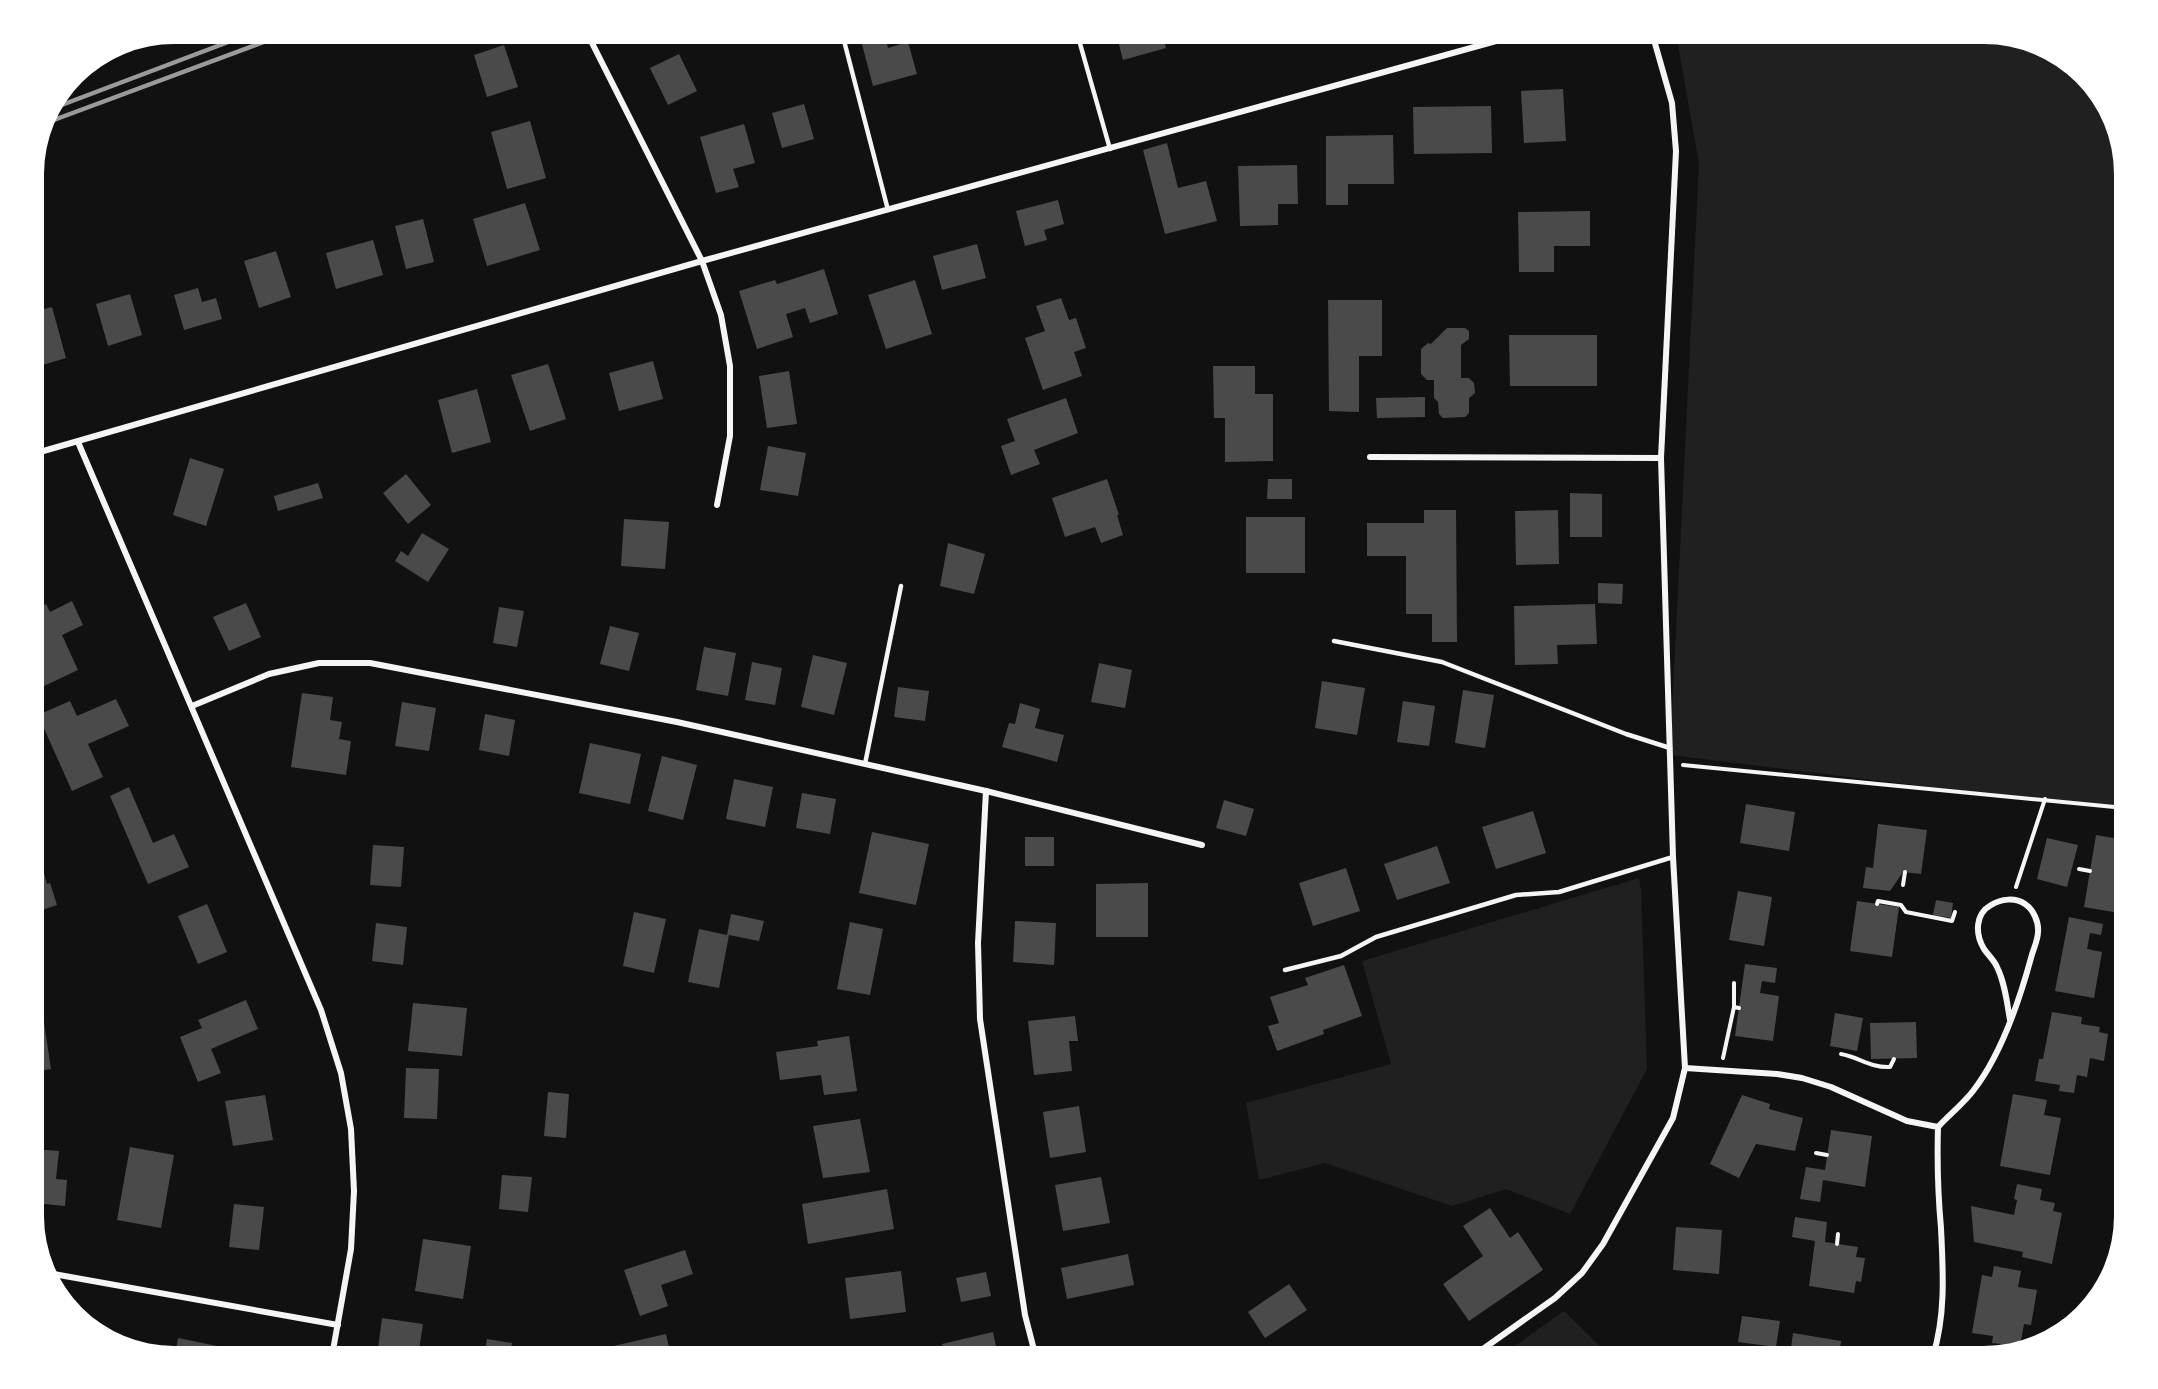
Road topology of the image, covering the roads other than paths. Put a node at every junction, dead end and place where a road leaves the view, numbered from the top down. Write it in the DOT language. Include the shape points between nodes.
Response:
graph roads {
  1 [pos="593,44"];
  2 [pos="845,44"];
  3 [pos="1080,44"];
  4 [pos="1484,44"];
  5 [pos="1655,44"];
  6 [pos="1110,148"];
  7 [pos="888,210"];
  8 [pos="702,261"];
  9 [pos="78,442"];
  10 [pos="44,451"];
  11 [pos="1370,457"];
  12 [pos="1661,458"];
  13 [pos="717,505"];
  14 [pos="901,586"];
  15 [pos="1334,641"];
  16 [pos="192,706"];
  17 [pos="1670,748"];
  18 [pos="865,764"];
  19 [pos="986,790"];
  20 [pos="1202,845"];
  21 [pos="1673,857"];
  22 [pos="1285,970"];
  23 [pos="2010,1020"];
  24 [pos="1685,1068"];
  25 [pos="1938,1127"];
  26 [pos="58,1275"];
  27 [pos="338,1325"];
  28 [pos="334,1346"];
  29 [pos="1033,1346"];
  30 [pos="1487,1346"];
  31 [pos="1935,1346"];
  1 -- 8 [label="street"];
  2 -- 7 [label="lane"];
  3 -- 6 [label="lane"];
  4 -- 6 [label="street"];
  5 -- 12 [label="street" via="1672,103 1676,152"];
  6 -- 7 [label="street"];
  7 -- 8 [label="street"];
  8 -- 9 [label="street"];
  8 -- 13 [label="street" via="721,315 730,366 730,436"];
  9 -- 10 [label="street"];
  9 -- 16 [label="street"];
  11 -- 12 [label="street"];
  12 -- 17 [label="street"];
  14 -- 18 [label="lane"];
  15 -- 17 [label="lane" via="1442,662"];
  16 -- 18 [label="street" via="269,674 319,663 370,663 677,722"];
  16 -- 27 [label="street" via="321,1010 341,1073 351,1129 354,1191 351,1249"];
  17 -- 21 [label="street"];
  18 -- 19 [label="street"];
  19 -- 20 [label="street"];
  19 -- 29 [label="street" via="978,943 980,1019"];
  21 -- 22 [label="lane" via="1559,892 1516,895 1377,937 1341,956"];
  21 -- 24 [label="street"];
  23 -- 23 [label="street" via="2039,931 2034,912 2013,899 1989,906 1979,917 1977,932 1997,966"];
  23 -- 25 [label="street" via="1973,1090"];
  24 -- 25 [label="street" via="1802,1078 1907,1120"];
  24 -- 30 [label="street" via="1673,1118 1603,1244 1582,1273 1554,1298"];
  25 -- 31 [label="street" via="1943,1300"];
  26 -- 27 [label="street"];
  27 -- 28 [label="street"];
}
